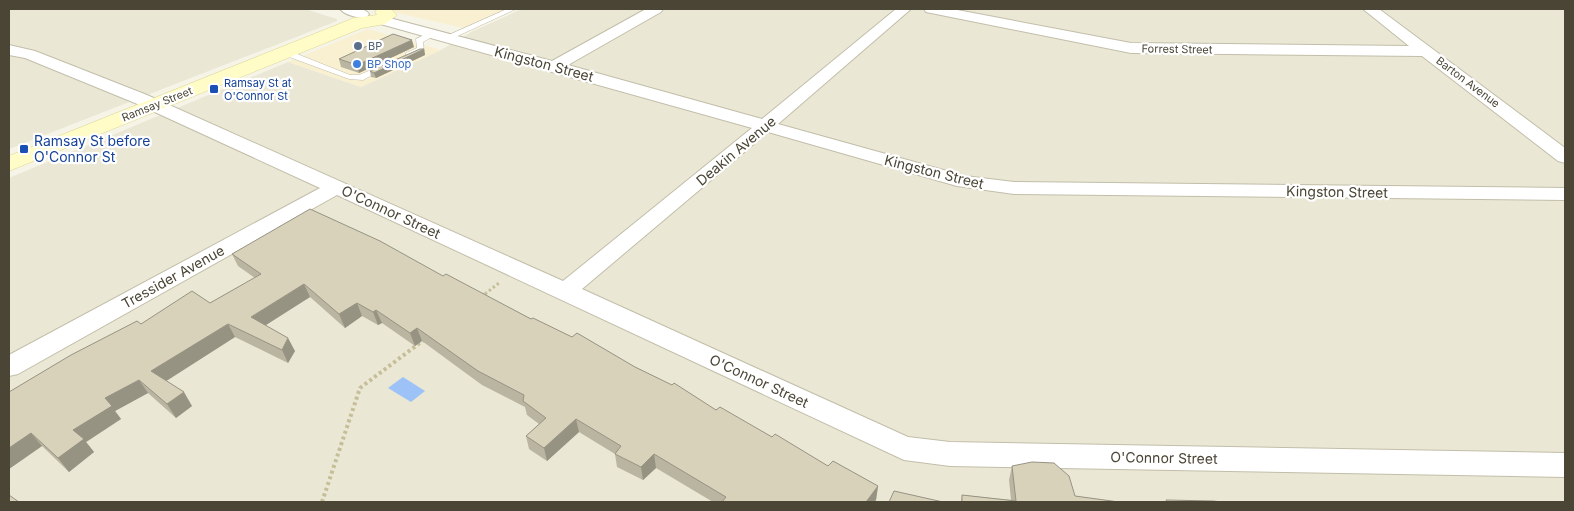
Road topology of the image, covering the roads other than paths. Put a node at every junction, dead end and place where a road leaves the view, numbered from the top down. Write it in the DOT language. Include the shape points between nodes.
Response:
graph roads {
  1 [pos="512,9"];
  2 [pos="656,9"];
  3 [pos="904,9"];
  4 [pos="930,9"];
  5 [pos="1370,9"];
  6 [pos="386,13"];
  7 [pos="357,15"];
  8 [pos="440,36"];
  9 [pos="9,50"];
  10 [pos="1427,51"];
  11 [pos="284,52"];
  12 [pos="554,66"];
  13 [pos="153,105"];
  14 [pos="766,126"];
  15 [pos="1565,157"];
  16 [pos="9,164"];
  17 [pos="337,188"];
  18 [pos="1565,194"];
  19 [pos="565,291"];
  20 [pos="9,367"];
  21 [pos="1565,465"];
  1 -- 8 [label="lane"];
  2 -- 12 [label="street"];
  3 -- 14 [label="street, Deakin Avenue"];
  4 -- 10 [label="street, Forrest Street" via="1131,48"];
  5 -- 10 [label="street, Barton Avenue"];
  6 -- 7 [label="main road, Ramsay Street" via="371,22"];
  6 -- 8 [label="street, Kingston Street"];
  7 -- 11 [label="main road, Ramsay Street"];
  8 -- 11 [label="lane" via="418,40 421,49 360,78 349,77"];
  8 -- 12 [label="street, Kingston Street"];
  9 -- 13 [label="street, O'Connor Street" via="29,54"];
  10 -- 15 [label="street, Barton Avenue"];
  11 -- 13 [label="main road, Ramsay Street"];
  12 -- 14 [label="street, Kingston Street"];
  13 -- 16 [label="main road, Ramsay Street"];
  13 -- 17 [label="street, O'Connor Street"];
  14 -- 18 [label="street, Kingston Street" via="964,182 1014,188"];
  14 -- 19 [label="street, Deakin Avenue"];
  17 -- 19 [label="street, O'Connor Street"];
  17 -- 20 [label="street, Tressider Avenue"];
  19 -- 21 [label="street, O'Connor Street" via="904,448 960,454"];
}
